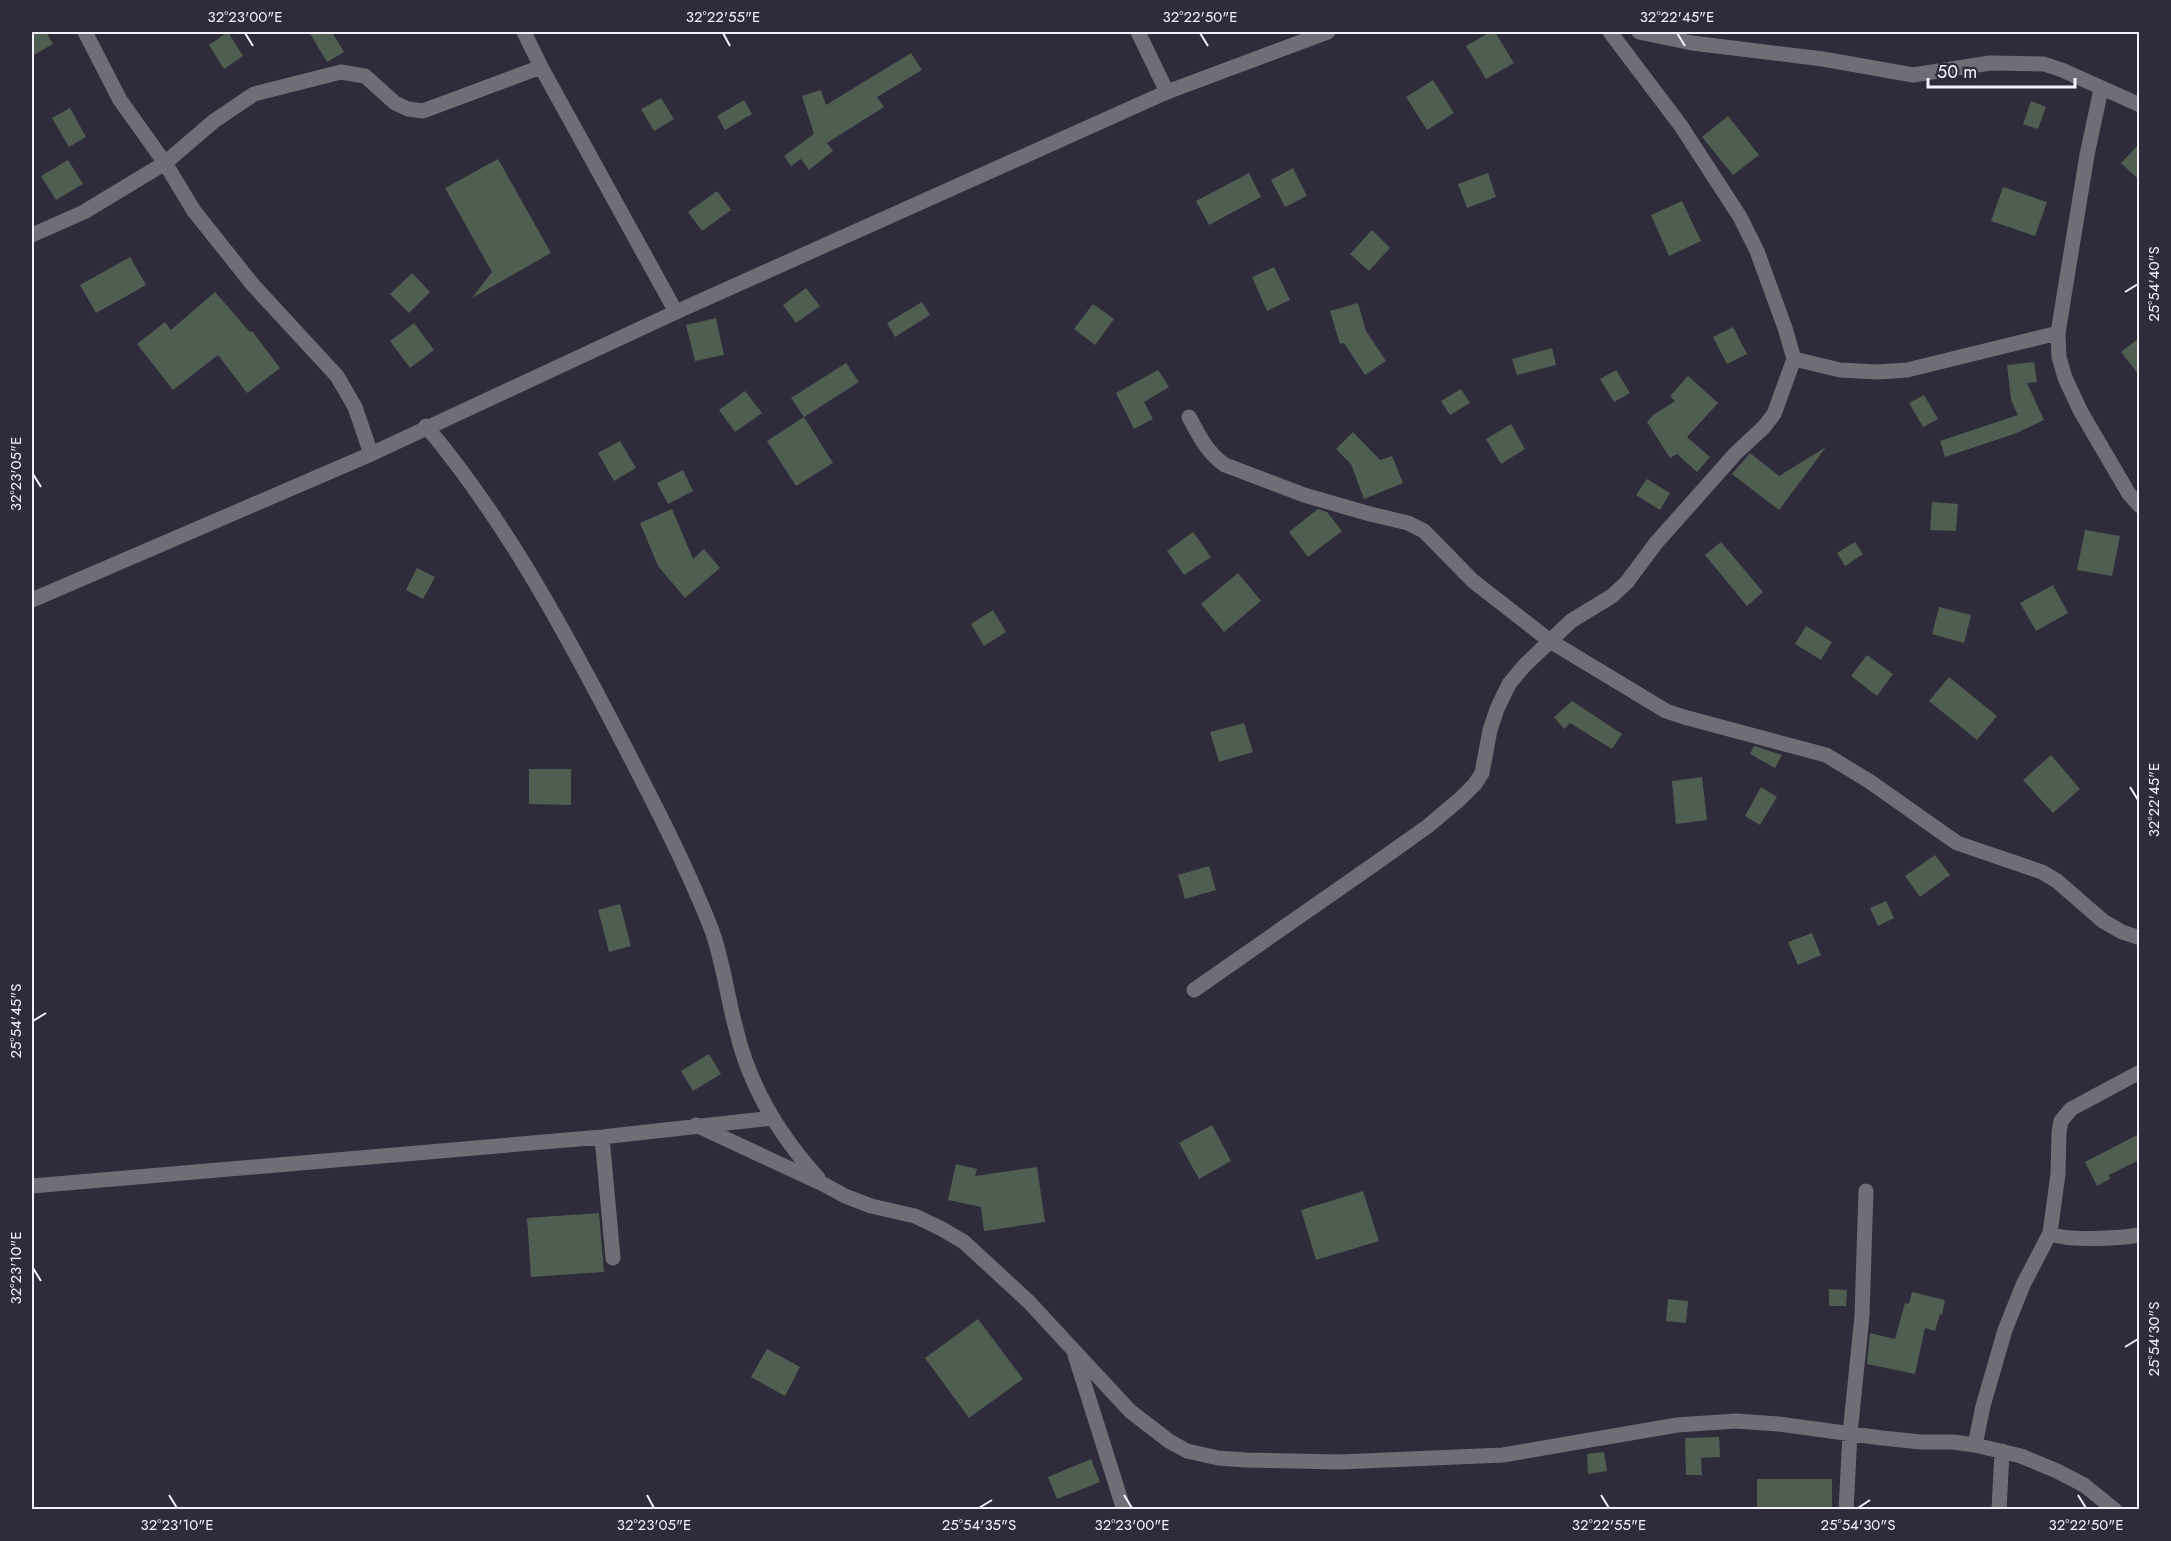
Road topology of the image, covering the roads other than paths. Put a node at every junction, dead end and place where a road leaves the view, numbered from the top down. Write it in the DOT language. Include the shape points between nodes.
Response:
graph roads {
  1 [pos="85,32"];
  2 [pos="524,32"];
  3 [pos="1138,32"];
  4 [pos="1328,32"];
  5 [pos="1610,32"];
  6 [pos="1639,32"];
  7 [pos="541,67"];
  8 [pos="2101,89"];
  9 [pos="1167,92"];
  10 [pos="2139,105"];
  11 [pos="165,163"];
  12 [pos="32,235"];
  13 [pos="676,312"];
  14 [pos="2058,333"];
  15 [pos="1794,359"];
  16 [pos="1189,417"];
  17 [pos="426,426"];
  18 [pos="371,453"];
  19 [pos="2139,506"];
  20 [pos="32,600"];
  21 [pos="1550,641"];
  22 [pos="2139,938"];
  23 [pos="1194,990"];
  24 [pos="2139,1071"];
  25 [pos="773,1118"];
  26 [pos="696,1125"];
  27 [pos="602,1137"];
  28 [pos="825,1185"];
  29 [pos="32,1186"];
  30 [pos="1866,1191"];
  31 [pos="2050,1233"];
  32 [pos="2139,1235"];
  33 [pos="613,1258"];
  34 [pos="1074,1352"];
  35 [pos="1850,1434"];
  36 [pos="1975,1445"];
  37 [pos="2002,1451"];
  38 [pos="1124,1509"];
  39 [pos="1846,1509"];
  40 [pos="1999,1509"];
  41 [pos="2115,1509"];
  1 -- 11 [label="street" via="120,100"];
  2 -- 7 [label="street"];
  3 -- 9 [label="street"];
  4 -- 9 [label="street"];
  5 -- 15 [label="street" via="1681,126 1740,217 1757,251"];
  6 -- 8 [label="street" via="1912,75 1990,63 2044,64"];
  7 -- 11 [label="street" via="423,111 395,103 365,76 352,72 302,81 254,94 214,121"];
  7 -- 13 [label="street"];
  8 -- 10 [label="street"];
  8 -- 14 [label="street"];
  9 -- 13 [label="street"];
  11 -- 12 [label="street" via="84,212"];
  11 -- 18 [label="street" via="194,211 253,285 337,376 355,407"];
  13 -- 17 [label="street"];
  14 -- 15 [label="street" via="1906,370 1840,370"];
  14 -- 19 [label="street" via="2058,357 2077,403"];
  15 -- 21 [label="street" via="1774,414 1764,427 1707,485 1627,582 1571,621"];
  16 -- 21 [label="street" via="1206,447 1225,465 1304,495 1408,523 1424,531 1473,581"];
  17 -- 18 [label="street"];
  17 -- 25 [label="street" via="477,490 515,548 629,755 712,931 744,1057"];
  18 -- 20 [label="street"];
  21 -- 22 [label="street" via="1666,711 1826,755 1957,843 2042,872 2103,921"];
  21 -- 23 [label="street" via="1509,684 1490,730 1482,773 1460,799 1428,826"];
  24 -- 31 [label="street" via="2071,1109 2061,1121"];
  25 -- 26 [label="street"];
  25 -- 28 [label="street"];
  26 -- 27 [label="street"];
  26 -- 28 [label="street"];
  27 -- 29 [label="street"];
  27 -- 33 [label="street"];
  28 -- 34 [label="street" via="871,1206 915,1216 964,1242 1029,1302"];
  30 -- 35 [label="street" via="1862,1316"];
  31 -- 32 [label="street" via="2062,1238"];
  31 -- 36 [label="street" via="2005,1330"];
  34 -- 35 [label="street" via="1130,1411 1169,1441 1187,1451 1218,1458 1340,1462 1503,1455 1705,1422 1778,1424"];
  34 -- 38 [label="street"];
  35 -- 36 [label="street"];
  35 -- 39 [label="street"];
  36 -- 37 [label="street"];
  37 -- 40 [label="street"];
  37 -- 41 [label="street" via="2085,1485"];
}
